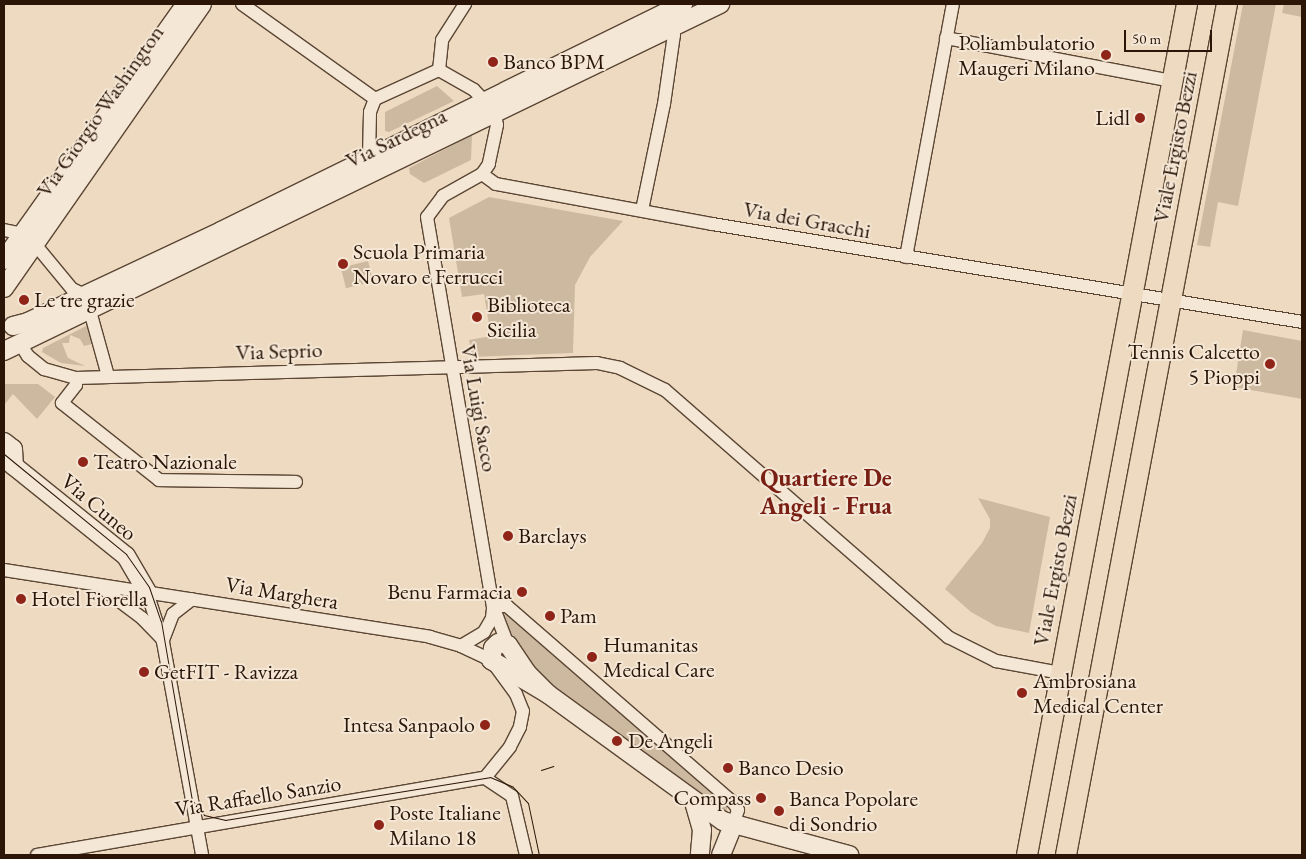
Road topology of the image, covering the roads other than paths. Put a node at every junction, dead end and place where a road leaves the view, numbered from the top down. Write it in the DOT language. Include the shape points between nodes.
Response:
graph roads {
  1 [pos="186,4"];
  2 [pos="202,4"];
  3 [pos="242,4"];
  4 [pos="464,4"];
  5 [pos="683,4"];
  6 [pos="720,4"];
  7 [pos="953,4"];
  8 [pos="1187,4"];
  9 [pos="1226,4"];
  10 [pos="664,15"];
  11 [pos="946,38"];
  12 [pos="439,70"];
  13 [pos="1172,81"];
  14 [pos="376,99"];
  15 [pos="490,108"];
  16 [pos="372,164"];
  17 [pos="482,174"];
  18 [pos="642,210"];
  19 [pos="4,230"];
  20 [pos="29,239"];
  21 [pos="906,257"];
  22 [pos="4,260"];
  23 [pos="4,288"];
  24 [pos="1130,294"];
  25 [pos="1170,299"];
  26 [pos="88,303"];
  27 [pos="8,321"];
  28 [pos="1302,322"];
  29 [pos="21,345"];
  30 [pos="4,351"];
  31 [pos="450,367"];
  32 [pos="108,376"];
  33 [pos="76,378"];
  34 [pos="4,442"];
  35 [pos="13,465"];
  36 [pos="296,482"];
  37 [pos="4,570"];
  38 [pos="96,585"];
  39 [pos="147,592"];
  40 [pos="192,599"];
  41 [pos="493,606"];
  42 [pos="163,642"];
  43 [pos="508,645"];
  44 [pos="461,646"];
  45 [pos="491,660"];
  46 [pos="1060,673"];
  47 [pos="548,694"];
  48 [pos="485,778"];
  49 [pos="694,802"];
  50 [pos="733,825"];
  51 [pos="197,826"];
  52 [pos="37,855"];
  53 [pos="202,855"];
  54 [pos="526,855"];
  55 [pos="700,855"];
  56 [pos="721,855"];
  57 [pos="849,855"];
  58 [pos="1027,855"];
  59 [pos="1066,855"];
  1 -- 20 [label="street, Via Giorgio Washington"];
  2 -- 20 [label="street, Via Giorgio Washington"];
  3 -- 14 [label="street"];
  4 -- 12 [label="street" via="442,40"];
  5 -- 10 [label="street, Via Sardegna"];
  6 -- 10 [label="street, Via Sardegna"];
  7 -- 11 [label="street"];
  8 -- 13 [label="main road, Viale Ergisto Bezzi"];
  9 -- 25 [label="main road, Viale Ergisto Bezzi"];
  10 -- 15 [label="street, Via Sardegna"];
  10 -- 18 [label="street" via="674,35 664,104"];
  11 -- 13 [label="street"];
  11 -- 21 [label="street"];
  12 -- 14 [label="street"];
  12 -- 15 [label="street" via="474,90"];
  13 -- 24 [label="main road, Viale Ergisto Bezzi"];
  14 -- 16 [label="street" via="370,112"];
  15 -- 16 [label="street, Via Sardegna"];
  15 -- 17 [label="street" via="497,125 489,164"];
  16 -- 26 [label="street, Via Sardegna"];
  17 -- 18 [label="street, Via dei Gracchi" via="496,184"];
  17 -- 31 [label="street, Via Luigi Sacco" via="443,196 427,217"];
  18 -- 21 [label="street, Via dei Gracchi"];
  19 -- 20 [label="street"];
  20 -- 22 [label="street"];
  20 -- 23 [label="street"];
  20 -- 26 [label="street"];
  21 -- 24 [label="street, Via dei Gracchi"];
  24 -- 25 [label="street"];
  24 -- 46 [label="main road, Viale Ergisto Bezzi"];
  25 -- 28 [label="street"];
  25 -- 59 [label="main road, Viale Ergisto Bezzi"];
  26 -- 27 [label="street"];
  26 -- 29 [label="street"];
  26 -- 32 [label="street"];
  27 -- 29 [label="street"];
  29 -- 30 [label="street"];
  29 -- 33 [label="street, Via Seprio" via="28,356 44,369"];
  31 -- 32 [label="street, Via Seprio"];
  31 -- 41 [label="street, Via Luigi Sacco"];
  31 -- 46 [label="street, Via Seprio" via="597,363 645,378 666,390 948,637 996,661"];
  32 -- 33 [label="street, Via Seprio"];
  33 -- 36 [label="street" via="76,385 62,403 159,480"];
  34 -- 35 [label="street" via="13,449"];
  35 -- 39 [label="street, Via Cuneo" via="126,556"];
  37 -- 38 [label="street, Via Marghera"];
  38 -- 39 [label="street, Via Marghera"];
  38 -- 42 [label="street, Via Marghera" via="142,618"];
  39 -- 40 [label="street, Via Marghera"];
  39 -- 42 [label="street"];
  40 -- 42 [label="street" via="173,614"];
  40 -- 44 [label="street, Via Marghera" via="430,637"];
  41 -- 43 [label="street, Via Luigi Sacco"];
  41 -- 44 [label="street" via="492,618 484,632"];
  41 -- 50 [label="street" via="507,606 734,803 738,810"];
  42 -- 51 [label="street"];
  43 -- 45 [label="street" via="498,643 493,648"];
  43 -- 47 [label="street" via="527,673"];
  44 -- 45 [label="street, Via Marghera"];
  45 -- 47 [label="street"];
  45 -- 48 [label="street" via="516,694 522,712 520,727 510,747"];
  46 -- 58 [label="main road, Viale Ergisto Bezzi"];
  47 -- 49 [label="street"];
  48 -- 51 [label="street, Via Raffaello Sanzio"];
  48 -- 54 [label="street" via="512,796"];
  49 -- 50 [label="street"];
  49 -- 55 [label="street" via="702,830"];
  50 -- 56 [label="street"];
  50 -- 57 [label="street"];
  51 -- 52 [label="street, Via Raffaello Sanzio"];
  51 -- 53 [label="street"];
}
